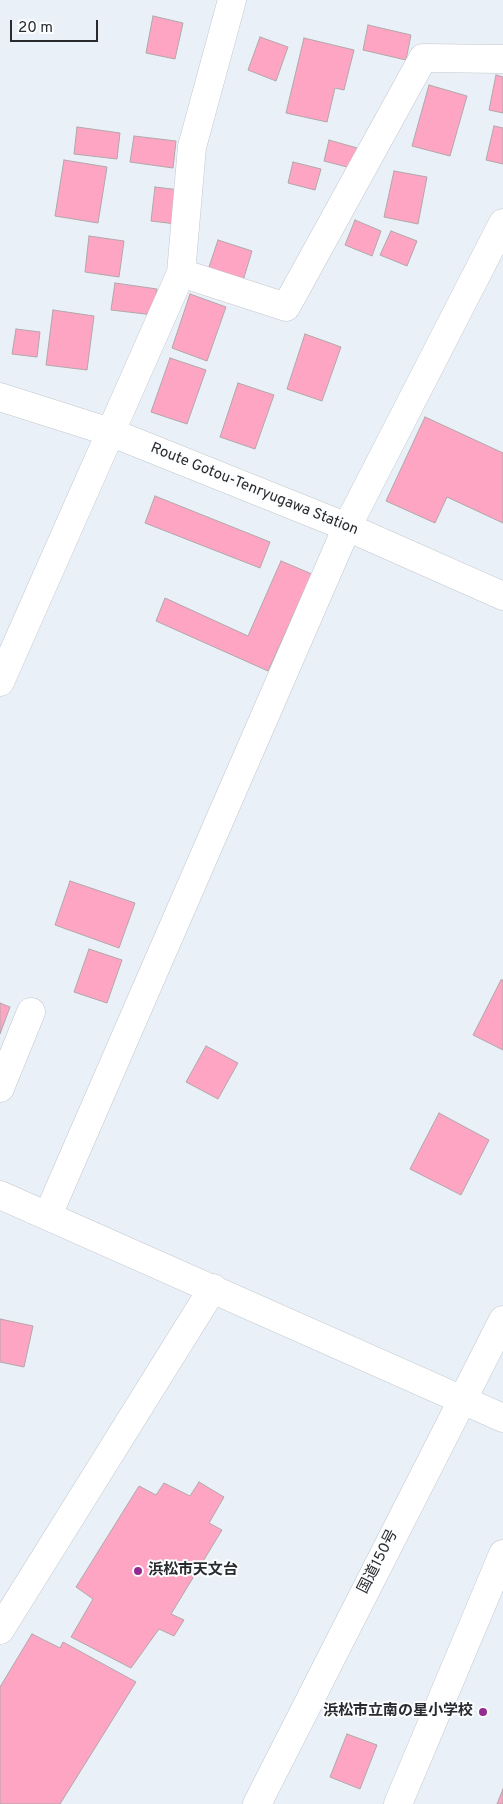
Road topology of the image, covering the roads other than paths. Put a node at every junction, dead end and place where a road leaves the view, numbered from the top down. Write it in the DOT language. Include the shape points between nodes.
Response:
graph roads {
  1 [pos="232,0"];
  2 [pos="503,59"];
  3 [pos="503,223"];
  4 [pos="181,273"];
  5 [pos="0,397"];
  6 [pos="110,432"];
  7 [pos="346,527"];
  8 [pos="503,596"];
  9 [pos="0,682"];
  10 [pos="31,1012"];
  11 [pos="0,1088"];
  12 [pos="0,1195"];
  13 [pos="48,1215"];
  14 [pos="213,1288"];
  15 [pos="503,1320"];
  16 [pos="462,1399"];
  17 [pos="503,1418"];
  18 [pos="503,1554"];
  19 [pos="0,1630"];
  20 [pos="257,1804"];
  21 [pos="398,1804"];
  1 -- 4 [label="main road" via="192,147"];
  2 -- 4 [label="main road" via="423,58 286,307"];
  3 -- 7 [label="main road"];
  4 -- 6 [label="main road"];
  5 -- 6 [label="main road, Route Gotou-Tenryugawa Station"];
  6 -- 7 [label="main road, Route Gotou-Tenryugawa Station"];
  6 -- 9 [label="main road"];
  7 -- 8 [label="main road, Route Gotou-Tenryugawa Station"];
  7 -- 13 [label="main road"];
  10 -- 11 [label="main road"];
  12 -- 13 [label="main road"];
  13 -- 14 [label="main road"];
  14 -- 16 [label="main road"];
  14 -- 19 [label="main road"];
  15 -- 16 [label="main road, 国道150号"];
  16 -- 17 [label="main road"];
  16 -- 20 [label="main road, 国道150号"];
  18 -- 21 [label="main road"];
}
